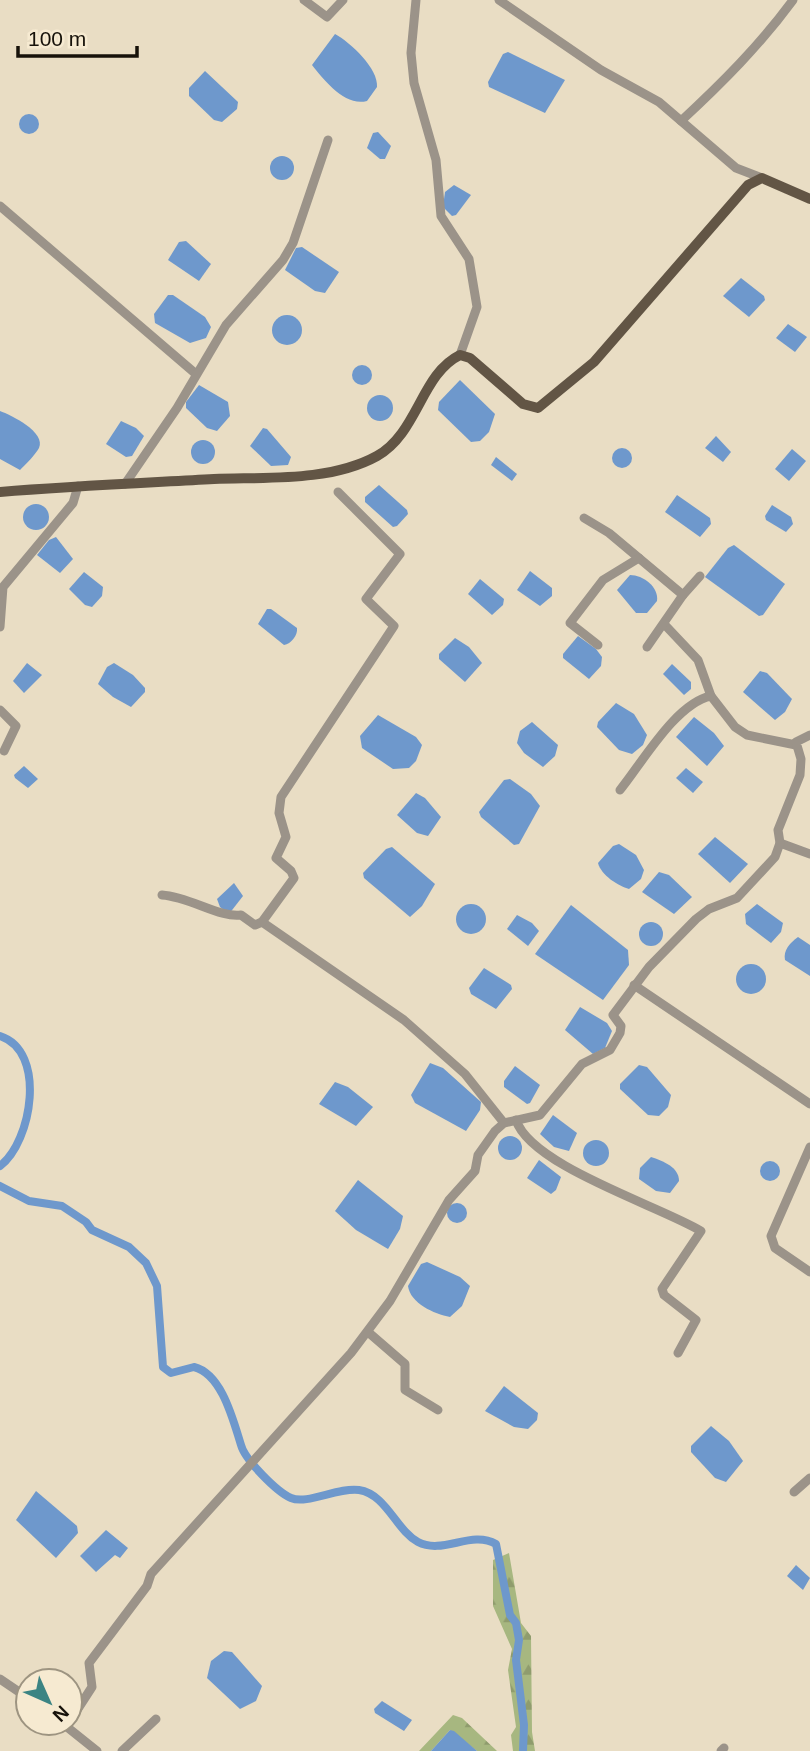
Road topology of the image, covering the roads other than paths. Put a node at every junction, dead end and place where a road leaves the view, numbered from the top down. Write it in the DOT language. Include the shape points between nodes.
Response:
graph roads {
  1 [pos="304,0"];
  2 [pos="343,0"];
  3 [pos="416,0"];
  4 [pos="499,0"];
  5 [pos="793,0"];
  6 [pos="681,121"];
  7 [pos="328,139"];
  8 [pos="762,178"];
  9 [pos="810,199"];
  10 [pos="0,206"];
  11 [pos="460,355"];
  12 [pos="196,373"];
  13 [pos="125,484"];
  14 [pos="78,486"];
  15 [pos="0,492"];
  16 [pos="338,492"];
  17 [pos="584,518"];
  18 [pos="639,558"];
  19 [pos="700,576"];
  20 [pos="683,595"];
  21 [pos="665,625"];
  22 [pos="0,627"];
  23 [pos="598,645"];
  24 [pos="647,647"];
  25 [pos="711,696"];
  26 [pos="0,710"];
  27 [pos="810,735"];
  28 [pos="796,745"];
  29 [pos="4,751"];
  30 [pos="620,790"];
  31 [pos="780,843"];
  32 [pos="810,854"];
  33 [pos="162,895"];
  34 [pos="262,922"];
  35 [pos="634,985"];
  36 [pos="810,1104"];
  37 [pos="516,1120"];
  38 [pos="505,1122"];
  39 [pos="810,1147"];
  40 [pos="810,1272"];
  41 [pos="368,1332"];
  42 [pos="678,1353"];
  43 [pos="438,1410"];
  44 [pos="810,1478"];
  45 [pos="794,1492"];
  46 [pos="84,1699"];
  47 [pos="156,1719"];
  48 [pos="82,1737"];
  49 [pos="97,1751"];
  50 [pos="122,1751"];
  1 -- 2 [label="street" via="327,17"];
  3 -- 11 [label="street" via="411,52 414,83 436,160 441,216 469,259 477,307"];
  4 -- 6 [label="street"];
  5 -- 6 [label="street" via="723,84"];
  6 -- 8 [label="street" via="736,167"];
  7 -- 12 [label="street" via="293,243 226,325"];
  8 -- 9 [label="main road"];
  8 -- 11 [label="main road" via="748,185 594,362 538,408 523,404 470,358"];
  10 -- 12 [label="street"];
  11 -- 13 [label="main road" via="431,387 399,440 357,465 283,476"];
  12 -- 13 [label="street"];
  13 -- 14 [label="main road"];
  14 -- 15 [label="main road"];
  14 -- 22 [label="street" via="72,503 3,587"];
  16 -- 34 [label="street" via="400,554 366,599 394,626 281,797 279,813 287,832 276,858 293,878"];
  17 -- 18 [label="street"];
  18 -- 20 [label="street"];
  18 -- 23 [label="street" via="603,580 570,623"];
  19 -- 20 [label="street"];
  20 -- 21 [label="street"];
  21 -- 24 [label="street"];
  21 -- 25 [label="street" via="698,660"];
  25 -- 28 [label="street" via="721,713 747,735"];
  25 -- 30 [label="street" via="695,703 672,724"];
  26 -- 29 [label="street" via="16,726"];
  27 -- 28 [label="street"];
  28 -- 31 [label="street" via="800,775 778,830"];
  31 -- 32 [label="street"];
  31 -- 35 [label="street" via="768,866 737,898 696,919"];
  33 -- 34 [label="street" via="204,904 231,917 241,915 256,925"];
  34 -- 38 [label="street" via="404,1020 465,1074"];
  35 -- 36 [label="street"];
  35 -- 37 [label="street" via="613,1015 621,1026 610,1051 582,1064 540,1115"];
  37 -- 38 [label="street"];
  37 -- 42 [label="street" via="529,1138 562,1162 701,1231 662,1289 696,1320"];
  38 -- 41 [label="street" via="485,1144 475,1171 442,1211"];
  39 -- 40 [label="street" via="771,1236 772,1245"];
  41 -- 43 [label="street" via="405,1364 405,1390"];
  41 -- 46 [label="street" via="159,1564 147,1587 94,1654 87,1668 92,1687"];
  44 -- 45 [label="street"];
  47 -- 50 [label="street"];
  48 -- 49 [label="street"];
}
